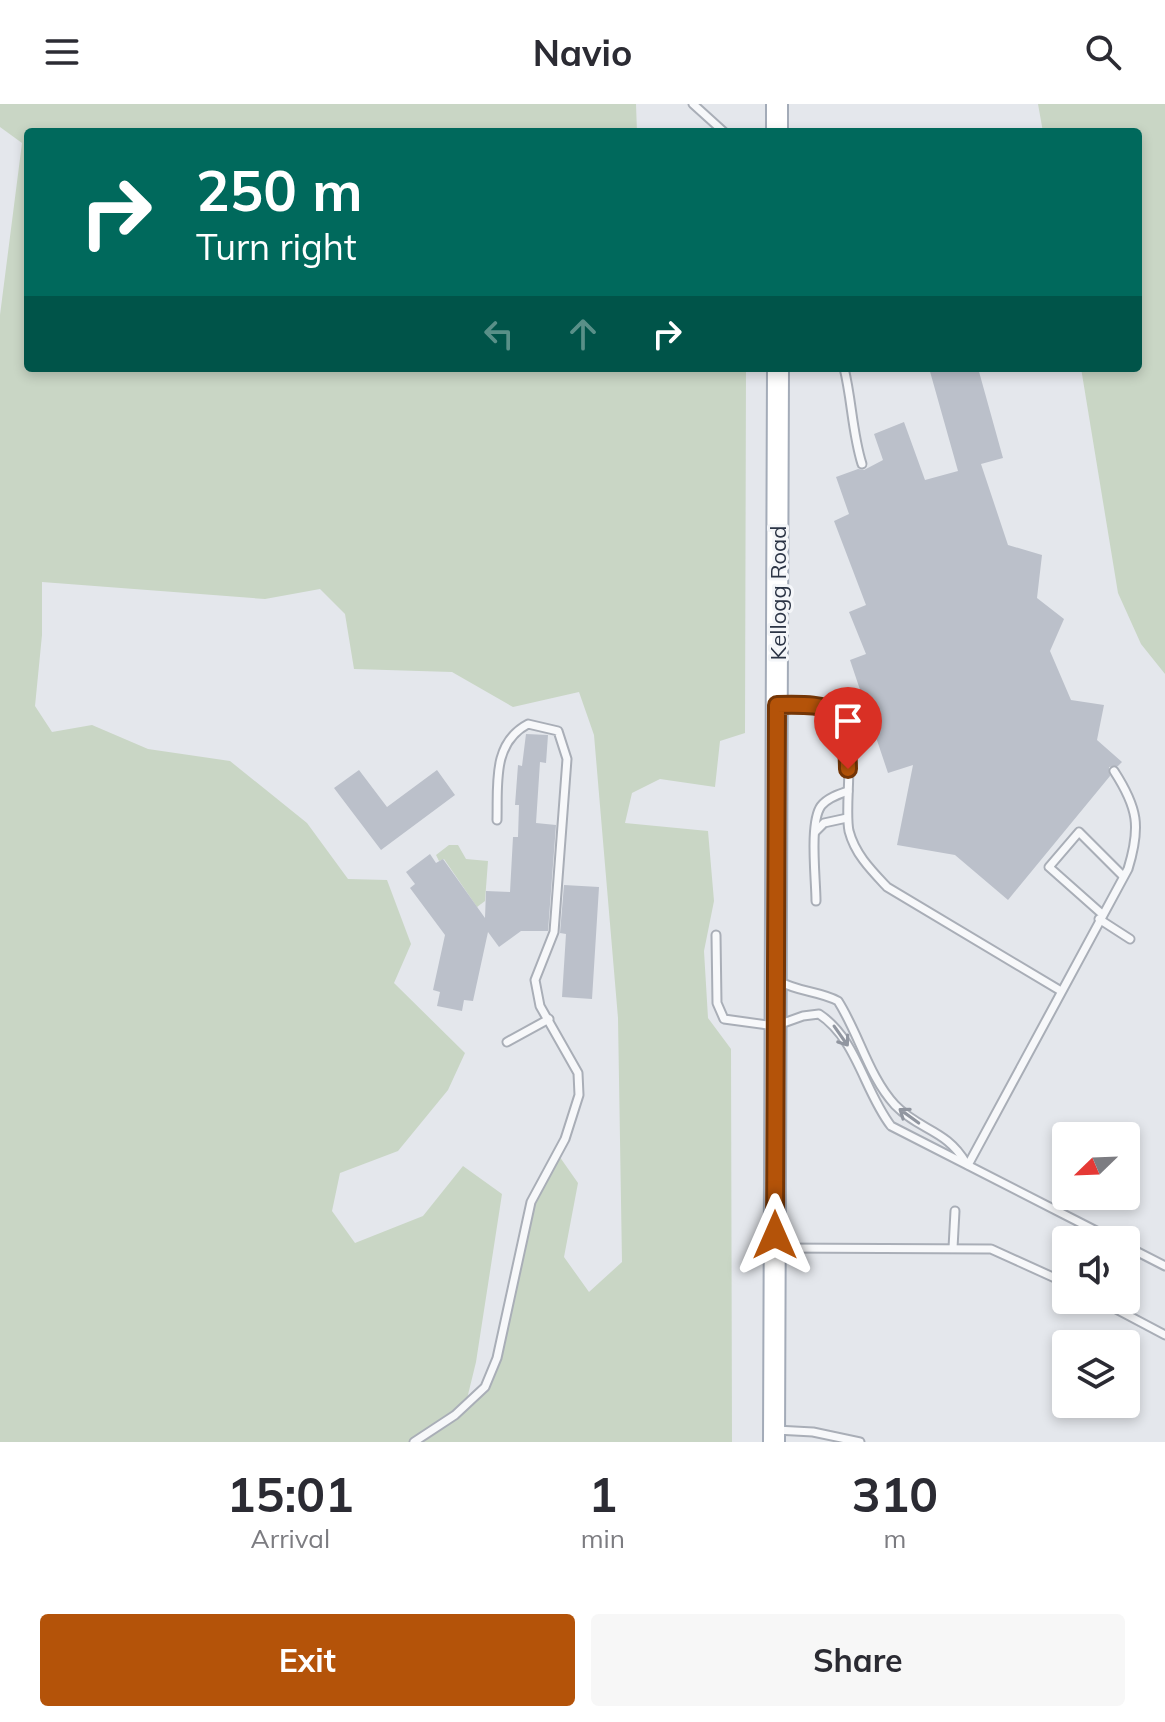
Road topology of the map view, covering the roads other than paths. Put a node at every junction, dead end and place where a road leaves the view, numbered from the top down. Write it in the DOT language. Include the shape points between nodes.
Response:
graph roads {
  1 [pos="693,104"];
  2 [pos="777,104"];
  3 [pos="720,128"];
  4 [pos="777,128"];
  5 [pos="778,372"];
  6 [pos="845,372"];
  7 [pos="862,464"];
  8 [pos="777,705"];
  9 [pos="1114,771"];
  10 [pos="848,791"];
  11 [pos="847,818"];
  12 [pos="497,820"];
  13 [pos="815,832"];
  14 [pos="1123,876"];
  15 [pos="816,901"];
  16 [pos="1100,917"];
  17 [pos="716,935"];
  18 [pos="1130,939"];
  19 [pos="775,978"];
  20 [pos="1061,991"];
  21 [pos="549,1019"];
  22 [pos="775,1026"];
  23 [pos="507,1042"];
  24 [pos="968,1165"];
  25 [pos="955,1211"];
  26 [pos="1087,1226"];
  27 [pos="775,1248"];
  28 [pos="953,1248"];
  29 [pos="1140,1253"];
  30 [pos="1165,1266"];
  31 [pos="1052,1277"];
  32 [pos="1125,1314"];
  33 [pos="1165,1335"];
  34 [pos="774,1436"];
  35 [pos="414,1442"];
  36 [pos="860,1442"];
  1 -- 3 [label="lane"];
  2 -- 4 [label="main road"];
  5 -- 8 [label="main road, Kellogg Road"];
  6 -- 7 [label="lane"];
  8 -- 10 [label="lane" via="833,709 848,748"];
  8 -- 19 [label="main road, Kellogg Road"];
  9 -- 14 [label="lane" via="1136,815 1137,839"];
  10 -- 11 [label="lane"];
  10 -- 13 [label="lane" via="821,806"];
  11 -- 13 [label="lane" via="824,823"];
  11 -- 20 [label="lane" via="854,847 887,887"];
  12 -- 21 [label="lane" via="506,742 528,724 558,731 567,759 554,932 535,980 540,1006"];
  13 -- 15 [label="lane"];
  14 -- 16 [label="lane"];
  14 -- 16 [label="lane" via="1079,832 1049,867"];
  16 -- 18 [label="lane"];
  16 -- 20 [label="lane"];
  17 -- 22 [label="lane" via="720,1012 729,1022"];
  19 -- 22 [label="main road, Kellogg Road"];
  24 -- 19 [label="lane, one-way" via="955,1144 908,1115 886,1093 838,1001 796,991"];
  20 -- 24 [label="lane"];
  21 -- 23 [label="lane"];
  21 -- 35 [label="lane" via="578,1073 579,1095 565,1139 531,1202 497,1358 485,1387"];
  22 -- 24 [label="lane, one-way" via="819,1014 831,1022 891,1126"];
  22 -- 27 [label="main road, Kellogg Road"];
  24 -- 26 [label="lane"];
  25 -- 28 [label="lane"];
  27 -- 28 [label="lane"];
  27 -- 34 [label="main road, Kellogg Road"];
  28 -- 31 [label="lane" via="991,1249"];
  29 -- 30 [label="lane"];
  32 -- 33 [label="lane"];
  34 -- 36 [label="lane" via="813,1432"];
}
